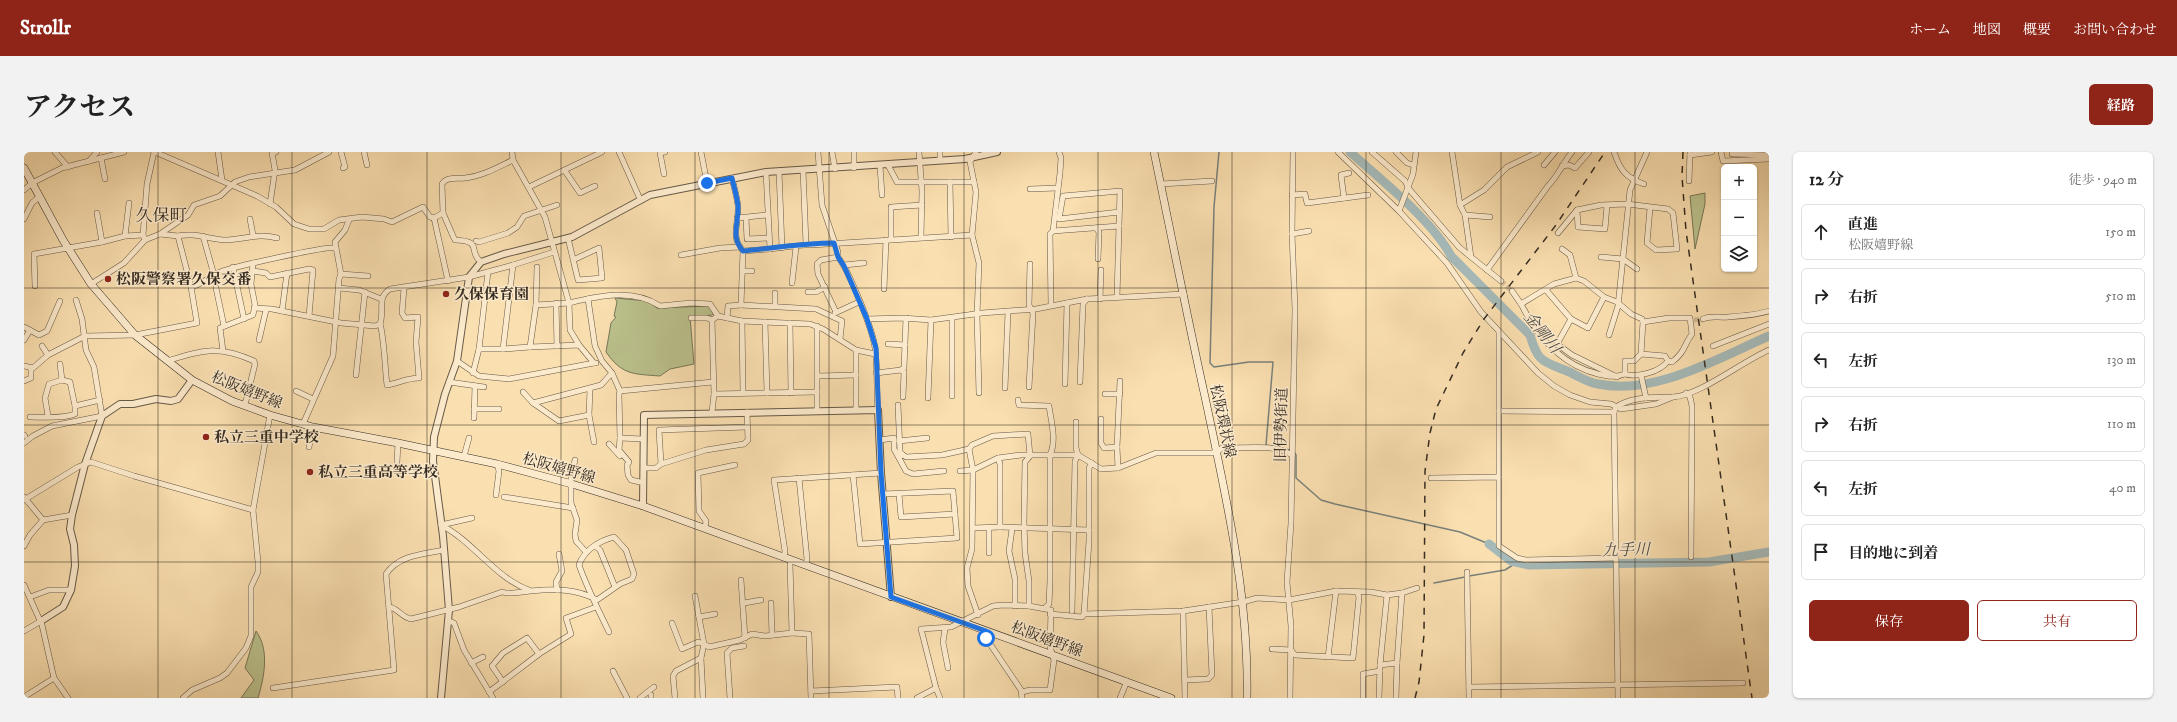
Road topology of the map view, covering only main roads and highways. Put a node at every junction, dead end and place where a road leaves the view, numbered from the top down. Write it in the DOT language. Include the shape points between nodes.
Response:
graph roads {
  1 [pos="1154,152"];
  2 [pos="24,168"];
  3 [pos="1171,698"];
  4 [pos="1247,698"];
  1 -- 4 [label="main road, 松阪環状線" via="1232,521 1243,602"];
  2 -- 3 [label="main road, 松阪嬉野線" via="68,249 91,284 135,335 192,380 243,405 313,427 497,464 643,506"];
}
